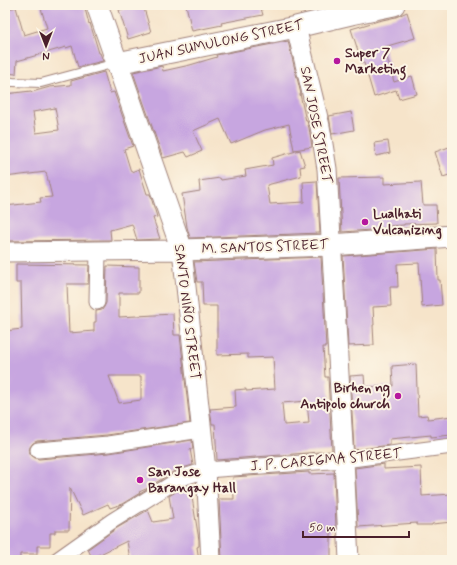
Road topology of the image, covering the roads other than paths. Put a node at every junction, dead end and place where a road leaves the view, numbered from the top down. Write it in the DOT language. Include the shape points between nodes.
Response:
graph roads {
  1 [pos="97,5"];
  2 [pos="394,5"];
  3 [pos="349,10"];
  4 [pos="296,27"];
  5 [pos="117,63"];
  6 [pos="5,81"];
  7 [pos="452,236"];
  8 [pos="332,245"];
  9 [pos="182,250"];
  10 [pos="98,251"];
  11 [pos="5,252"];
  12 [pos="97,302"];
  13 [pos="201,430"];
  14 [pos="452,446"];
  15 [pos="38,450"];
  16 [pos="344,460"];
  17 [pos="206,470"];
  18 [pos="57,560"];
  19 [pos="211,560"];
  20 [pos="349,560"];
  1 -- 5 [label="main road, SANTO NIÑO STREET"];
  2 -- 3 [label="main road, JUAN SUMULONG STREET"];
  3 -- 4 [label="main road, JUAN SUMULONG STREET"];
  4 -- 5 [label="main road, JUAN SUMULONG STREET"];
  4 -- 8 [label="street, SAN JOSE STREET" via="320,126 327,169"];
  5 -- 6 [label="lane" via="41,83"];
  5 -- 9 [label="main road, SANTO NIÑO STREET"];
  7 -- 8 [label="main road, M. SANTOS STREET"];
  8 -- 9 [label="main road, M. SANTOS STREET"];
  8 -- 16 [label="street, SAN JOSE STREET"];
  9 -- 10 [label="street, M. SANTOS STREET"];
  9 -- 13 [label="street, SANTO NIÑO STREET"];
  10 -- 11 [label="street, M. SANTOS STREET"];
  10 -- 12 [label="street"];
  13 -- 15 [label="street" via="108,444"];
  13 -- 17 [label="street, SANTO NIÑO STREET"];
  14 -- 16 [label="street, J. P. CARIGMA STREET"];
  16 -- 17 [label="street, J. P. CARIGMA STREET"];
  16 -- 20 [label="street, SAN JOSE STREET"];
  17 -- 18 [label="street, J. P. CARIGMA STREET" via="181,478 112,521"];
  17 -- 19 [label="street, SANTO NIÑO STREET"];
}
